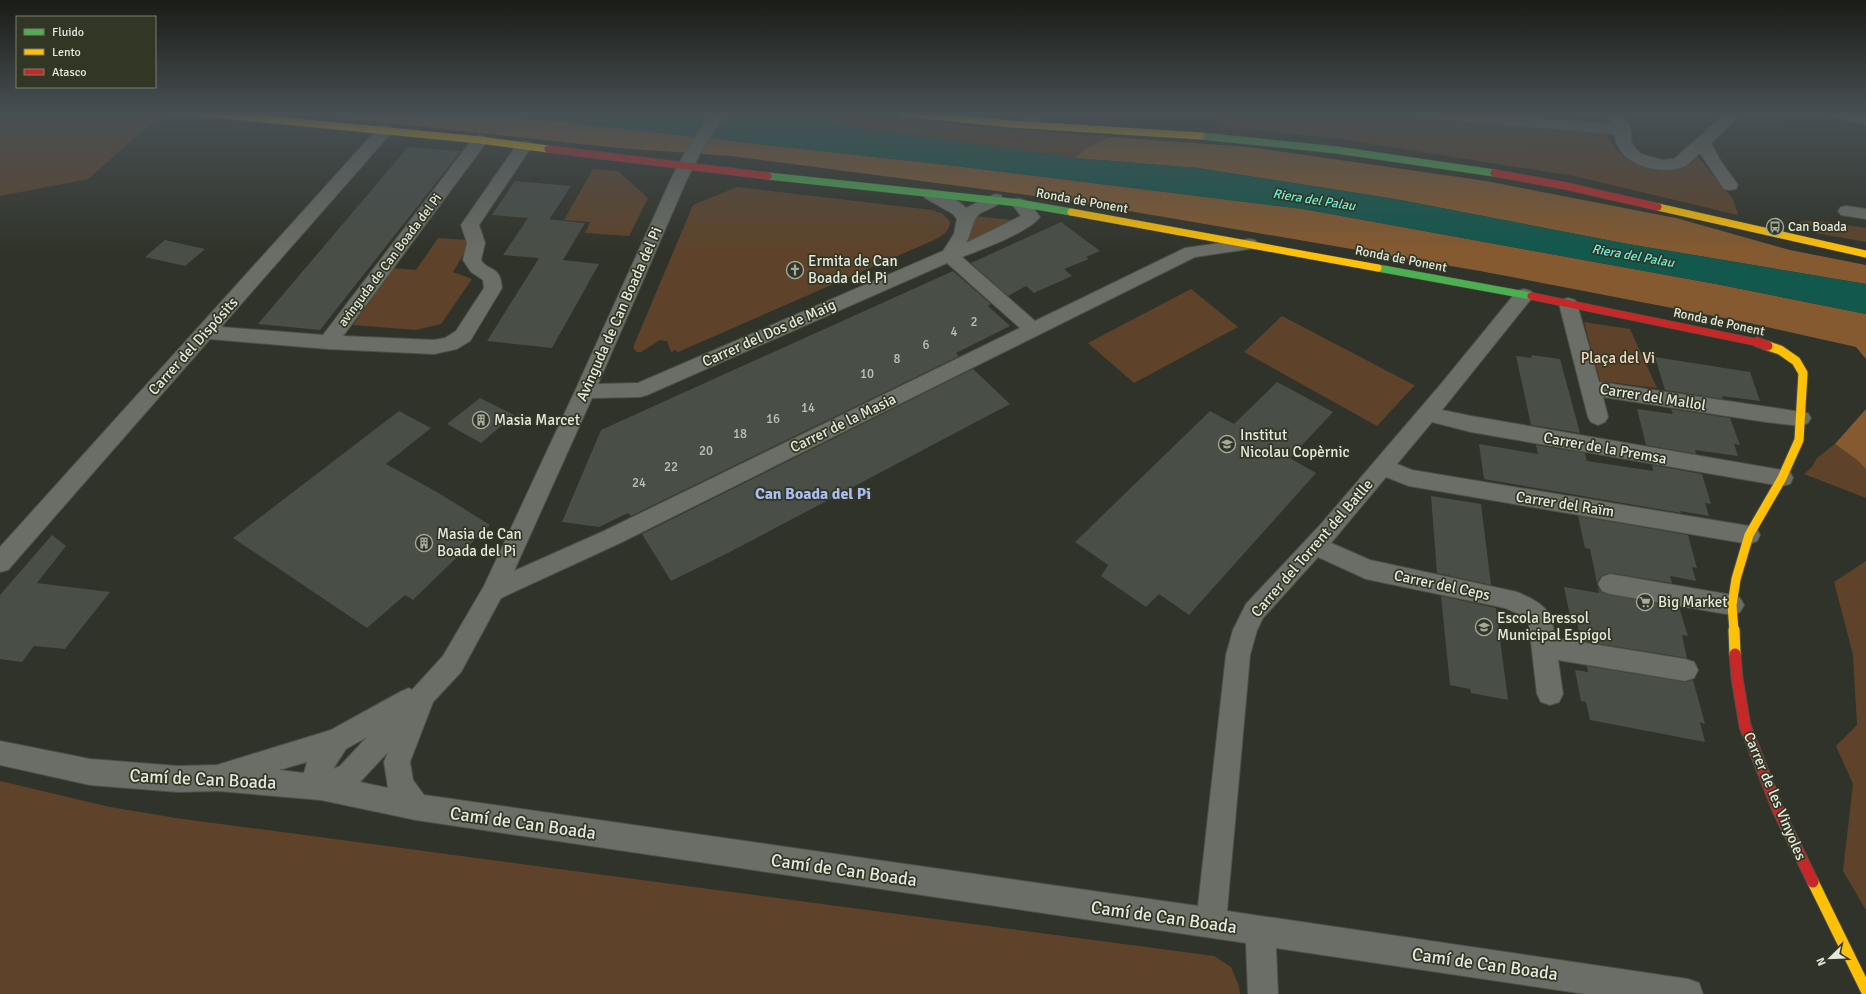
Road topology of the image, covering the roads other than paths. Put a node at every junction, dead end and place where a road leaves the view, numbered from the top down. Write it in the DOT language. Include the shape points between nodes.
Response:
graph roads {
  1 [pos="360,159"];
  2 [pos="465,159"];
  3 [pos="515,159"];
  4 [pos="690,159"];
  5 [pos="706,159"];
  6 [pos="1405,159"];
  7 [pos="1643,159"];
  8 [pos="1683,159"];
  9 [pos="1711,159"];
  10 [pos="1730,185"];
  11 [pos="931,194"];
  12 [pos="995,199"];
  13 [pos="1019,203"];
  14 [pos="1847,211"];
  15 [pos="1866,214"];
  16 [pos="966,220"];
  17 [pos="1192,243"];
  18 [pos="1249,244"];
  19 [pos="1866,254"];
  20 [pos="949,255"];
  21 [pos="1524,295"];
  22 [pos="1568,304"];
  23 [pos="1033,329"];
  24 [pos="206,332"];
  25 [pos="328,342"];
  26 [pos="1780,350"];
  27 [pos="1590,388"];
  28 [pos="585,391"];
  29 [pos="1428,414"];
  30 [pos="1598,417"];
  31 [pos="1801,418"];
  32 [pos="1382,466"];
  33 [pos="1782,478"];
  34 [pos="1749,535"];
  35 [pos="1315,546"];
  36 [pos="0,563"];
  37 [pos="1610,584"];
  38 [pos="494,591"];
  39 [pos="1732,605"];
  40 [pos="1545,647"];
  41 [pos="1685,670"];
  42 [pos="426,691"];
  43 [pos="1550,694"];
  44 [pos="337,740"];
  45 [pos="0,753"];
  46 [pos="218,778"];
  47 [pos="321,787"];
  48 [pos="416,807"];
  49 [pos="1211,923"];
  50 [pos="1260,931"];
  51 [pos="1866,990"];
  52 [pos="1263,994"];
  53 [pos="1688,994"];
  1 -- 24 [label="street, Carrer del Dispósits"];
  2 -- 25 [label="street, avinguda de Can Boada del Pi"];
  3 -- 25 [label="street, Avinguda de Can Boada del Pi" via="470,225 476,242 472,260 477,268 492,278 493,288 463,336 450,344 434,347"];
  4 -- 28 [label="street, Avinguda de Can Boada del Pi"];
  5 -- 11 [label="street, Ronda de Ponent"];
  6 -- 19 [label="street" via="1598,193 1775,236"];
  7 -- 8 [label="street" via="1661,165 1679,163"];
  9 -- 10 [label="street"];
  11 -- 12 [label="street, Ronda de Ponent"];
  11 -- 16 [label="street" via="959,210"];
  12 -- 13 [label="street, Ronda de Ponent"];
  12 -- 16 [label="street" via="973,211"];
  13 -- 17 [label="street, Ronda de Ponent"];
  13 -- 20 [label="street, Carrer del Dos de Maig" via="1031,217 1026,222"];
  14 -- 15 [label="street"];
  16 -- 20 [label="street" via="964,233"];
  17 -- 18 [label="street, Carrer de la Masia"];
  17 -- 23 [label="street, Carrer de la Masia"];
  18 -- 21 [label="street, Ronda de Ponent"];
  20 -- 23 [label="street"];
  20 -- 28 [label="street, Carrer del Dos de Maig" via="640,390"];
  21 -- 22 [label="street, Ronda de Ponent"];
  21 -- 29 [label="street, Carrer del Torrent del Batlle"];
  22 -- 26 [label="street, Ronda de Ponent" via="1755,341"];
  22 -- 27 [label="street, Carrer del Mallol"];
  23 -- 38 [label="street, Carrer de la Masia" via="612,537"];
  24 -- 25 [label="street, Avinguda de Can Boada del Pi"];
  24 -- 36 [label="street, Carrer del Dispósits"];
  26 -- 31 [label="street, Carrer de les Vinyoles" via="1796,361 1803,373"];
  27 -- 30 [label="street"];
  27 -- 31 [label="street, Carrer del Mallol"];
  28 -- 38 [label="street, Avinguda de Can Boada del Pi"];
  29 -- 32 [label="street, Carrer del Torrent del Batlle"];
  29 -- 33 [label="street, Carrer de la Premsa" via="1471,424"];
  31 -- 33 [label="street, Carrer de les Vinyoles" via="1799,440"];
  32 -- 34 [label="street, Carrer del Raïm" via="1409,478"];
  32 -- 35 [label="street, Carrer del Torrent del Batlle"];
  33 -- 34 [label="street, Carrer de les Vinyoles"];
  34 -- 39 [label="street, Carrer de les Vinyoles" via="1736,579"];
  35 -- 40 [label="street, Carrer del Ceps" via="1366,569 1509,598 1529,608 1541,621"];
  35 -- 49 [label="street, Carrer del Torrent del Batlle" via="1254,611 1238,655"];
  37 -- 39 [label="street"];
  38 -- 42 [label="street, Avinguda de Can Boada del Pi" via="452,664"];
  39 -- 51 [label="street, Carrer de les Vinyoles" via="1737,678 1745,726 1779,812"];
  40 -- 41 [label="street"];
  40 -- 43 [label="street, Carrer del Ceps"];
  42 -- 44 [label="street"];
  42 -- 47 [label="street, Avinguda de Can Boada del Pi" via="349,775"];
  42 -- 48 [label="street" via="397,762 400,785"];
  44 -- 46 [label="street"];
  44 -- 47 [label="street" via="317,770"];
  45 -- 46 [label="street, Camí de Can Boada" via="90,772 178,779"];
  46 -- 47 [label="street, Camí de Can Boada"];
  47 -- 48 [label="street, Camí de Can Boada"];
  48 -- 49 [label="street, Camí de Can Boada"];
  49 -- 50 [label="street, Camí de Can Boada"];
  50 -- 52 [label="street"];
  50 -- 53 [label="street, Camí de Can Boada"];
}
